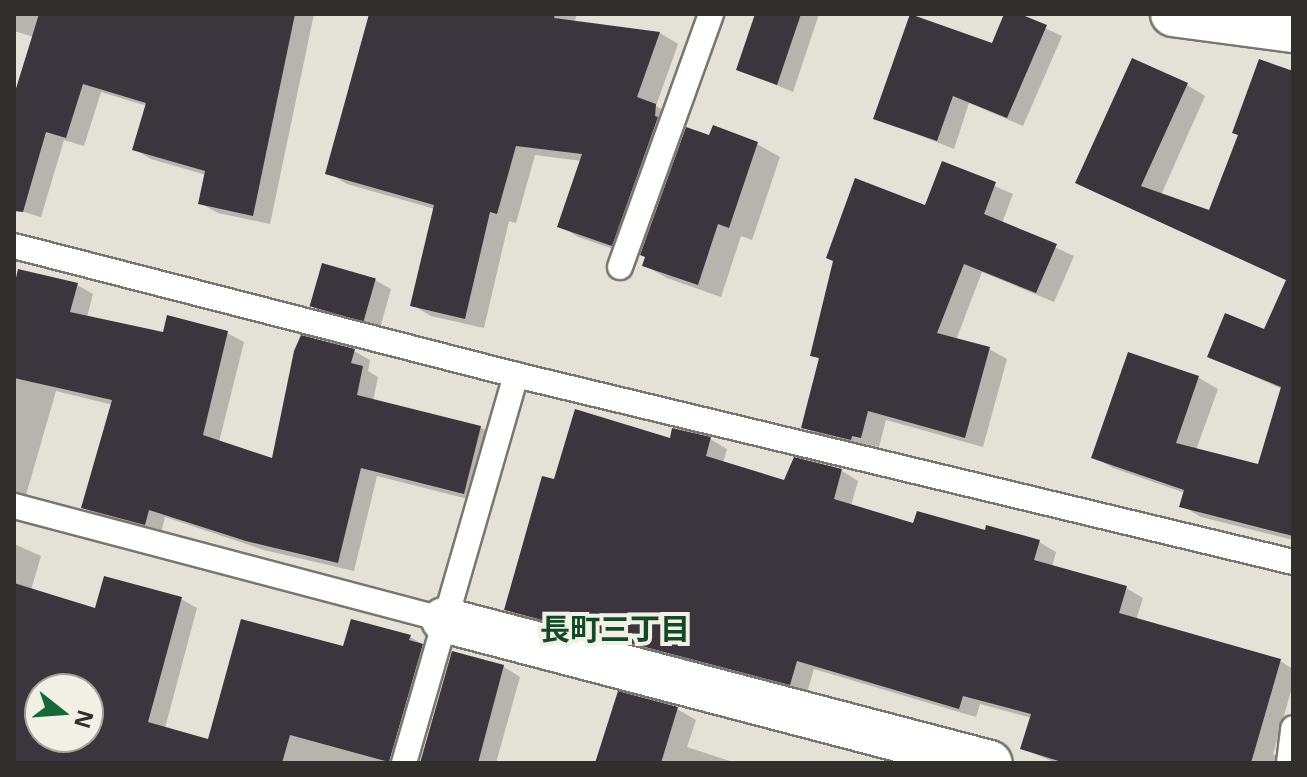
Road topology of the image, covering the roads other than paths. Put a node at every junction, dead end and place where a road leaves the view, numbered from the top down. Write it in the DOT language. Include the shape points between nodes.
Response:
graph roads {
  1 [pos="711,14"];
  2 [pos="1173,14"];
  3 [pos="1293,30"];
  4 [pos="14,246"];
  5 [pos="620,267"];
  6 [pos="516,375"];
  7 [pos="14,506"];
  8 [pos="1293,562"];
  9 [pos="444,620"];
  10 [pos="1293,728"];
  11 [pos="404,763"];
  12 [pos="990,763"];
  13 [pos="1289,763"];
  1 -- 5 [label="lane"];
  2 -- 3 [label="street"];
  4 -- 6 [label="lane"];
  6 -- 8 [label="lane"];
  6 -- 9 [label="lane"];
  7 -- 9 [label="lane"];
  9 -- 11 [label="lane"];
  9 -- 12 [label="street"];
  10 -- 13 [label="lane"];
}
